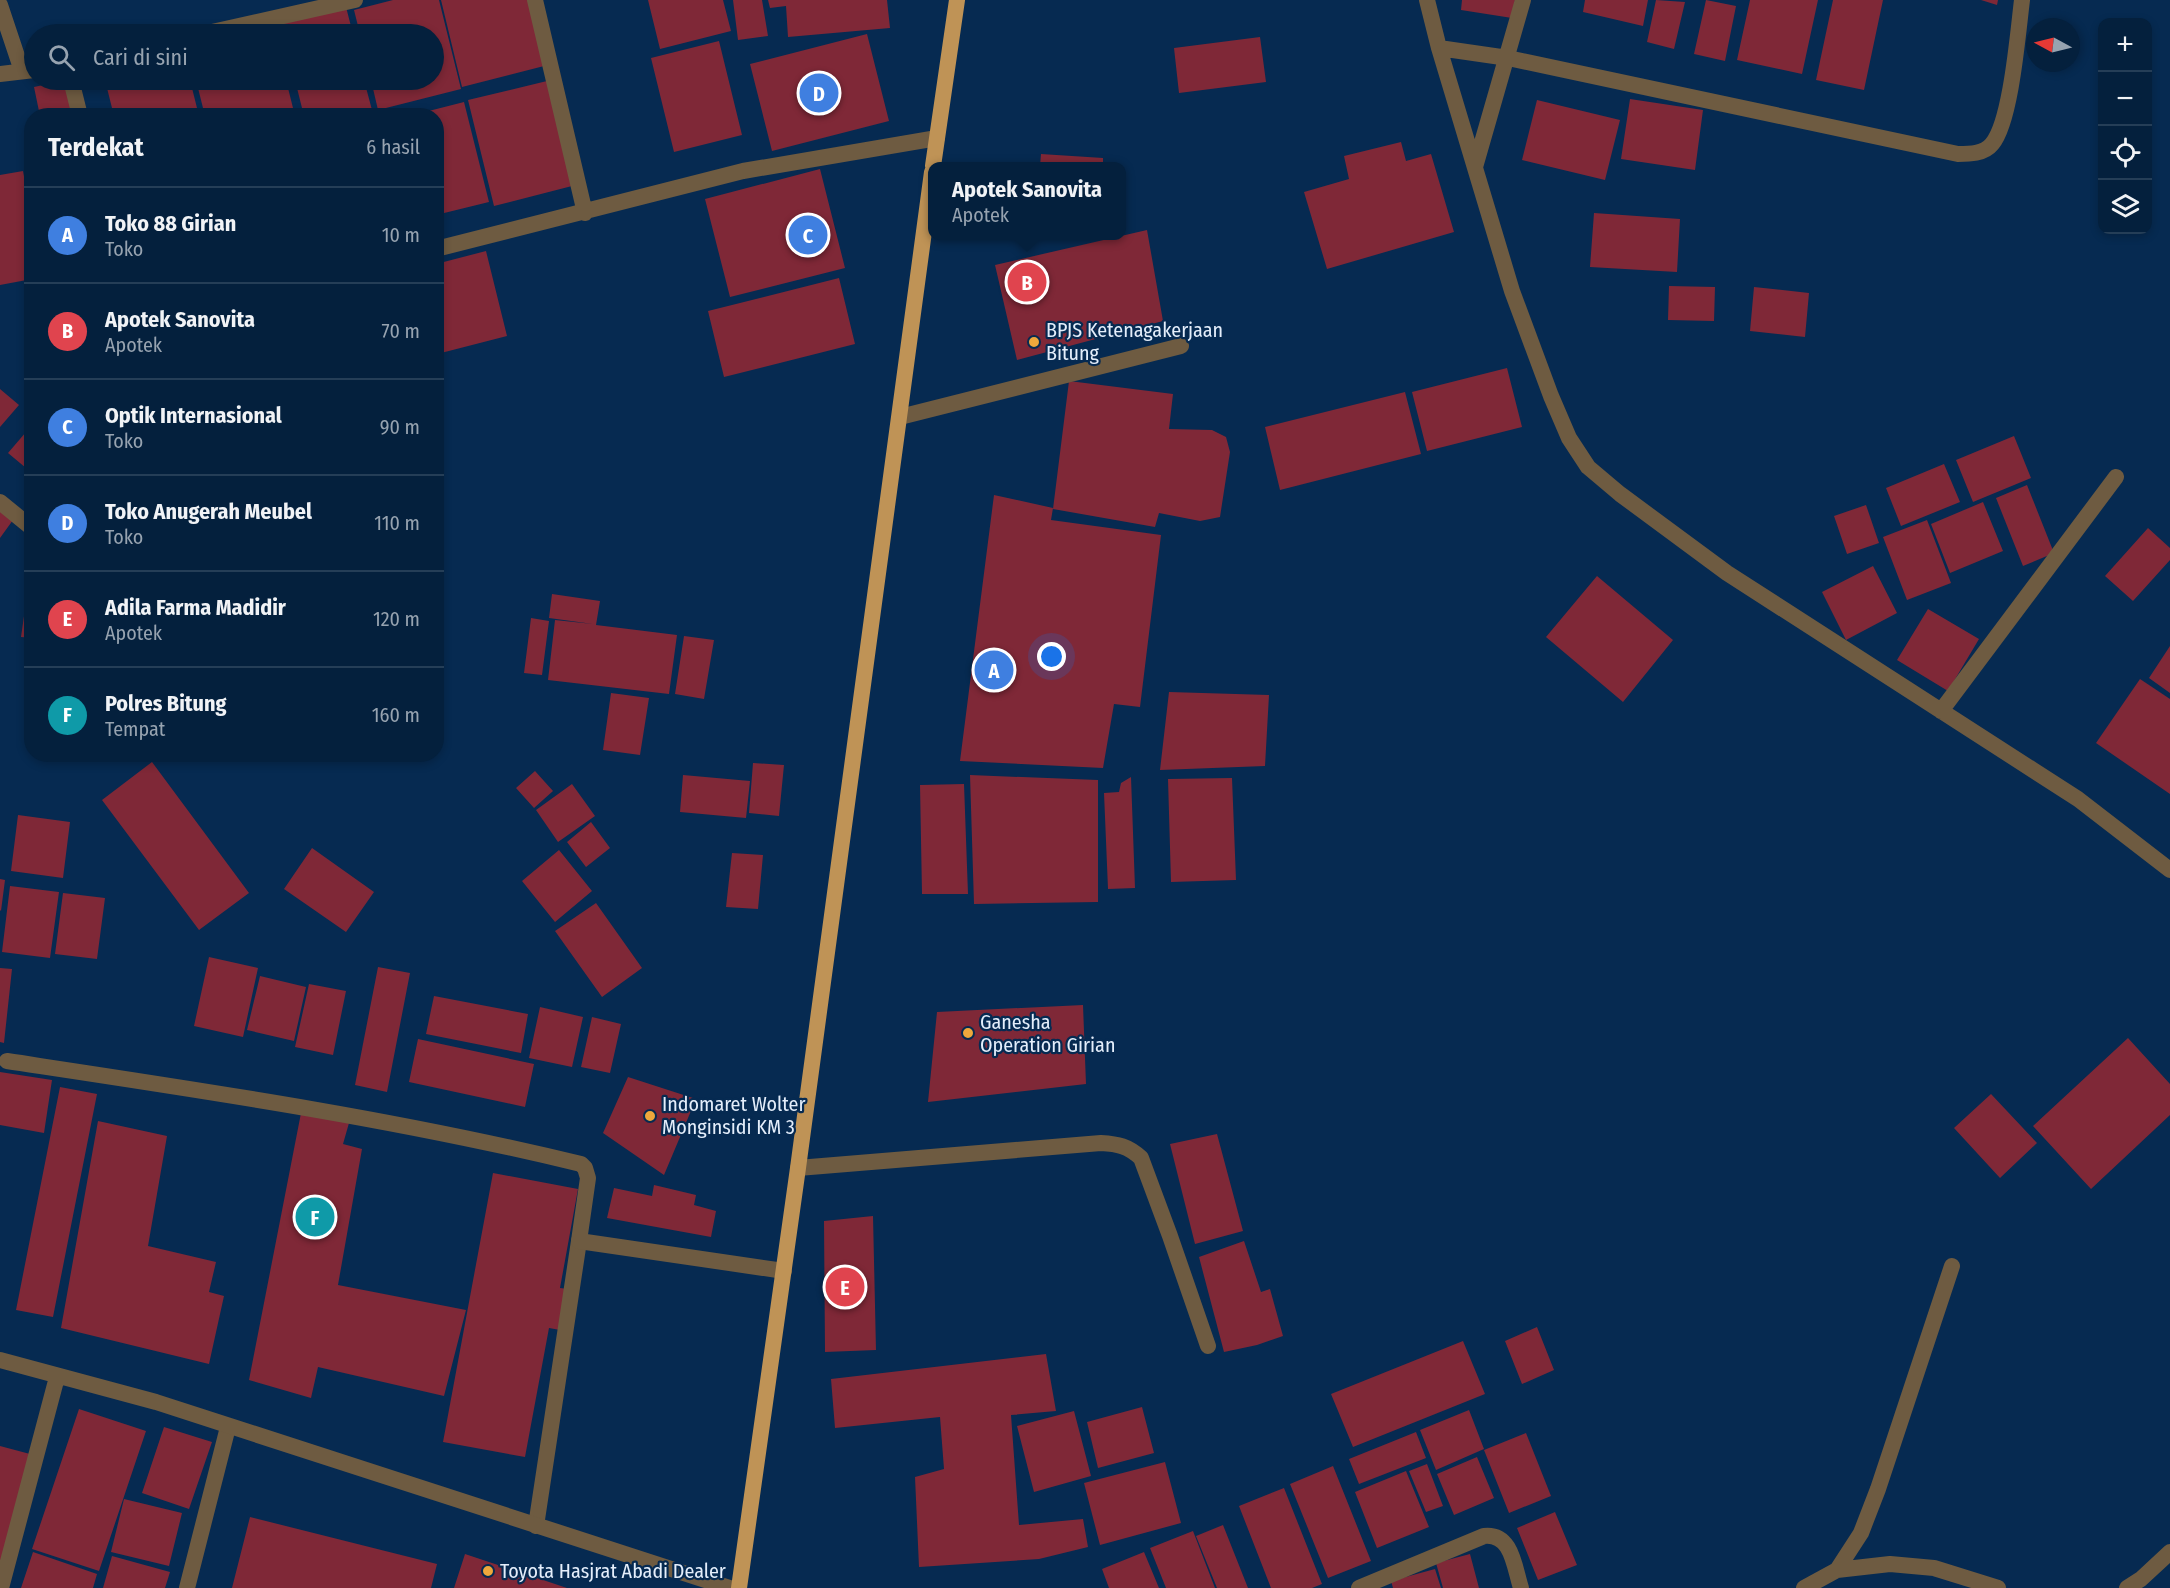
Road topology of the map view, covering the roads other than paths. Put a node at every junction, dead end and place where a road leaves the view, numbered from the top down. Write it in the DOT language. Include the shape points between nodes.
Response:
graph roads {
  1 [pos="355,0"];
  2 [pos="535,0"];
  3 [pos="957,0"];
  4 [pos="1427,0"];
  5 [pos="1523,0"];
  6 [pos="2022,0"];
  7 [pos="0,5"];
  8 [pos="248,24"];
  9 [pos="1439,48"];
  10 [pos="1508,58"];
  11 [pos="24,61"];
  12 [pos="24,71"];
  13 [pos="0,74"];
  14 [pos="74,90"];
  15 [pos="78,108"];
  16 [pos="937,138"];
  17 [pos="934,162"];
  18 [pos="1475,167"];
  19 [pos="928,209"];
  20 [pos="585,213"];
  21 [pos="444,247"];
  22 [pos="1181,346"];
  23 [pos="900,417"];
  24 [pos="2116,477"];
  25 [pos="0,502"];
  26 [pos="24,522"];
  27 [pos="1941,711"];
  28 [pos="2170,870"];
  29 [pos="7,1061"];
  30 [pos="798,1168"];
  31 [pos="579,1241"];
  32 [pos="1952,1266"];
  33 [pos="784,1271"];
  34 [pos="1208,1346"];
  35 [pos="0,1360"];
  36 [pos="57,1377"];
  37 [pos="228,1427"];
  38 [pos="536,1526"];
  39 [pos="2170,1552"];
  40 [pos="1836,1570"];
  41 [pos="1,1588"];
  42 [pos="186,1588"];
  43 [pos="730,1588"];
  44 [pos="739,1588"];
  45 [pos="1359,1588"];
  46 [pos="1521,1588"];
  47 [pos="1804,1588"];
  48 [pos="1998,1588"];
  49 [pos="2127,1588"];
  1 -- 8 [label="street"];
  2 -- 20 [label="street"];
  3 -- 16 [label="highway"];
  4 -- 9 [label="street"];
  5 -- 10 [label="street"];
  6 -- 10 [label="street" via="2008,103 2000,131 1991,146 1976,153 1958,154"];
  7 -- 11 [label="street"];
  9 -- 10 [label="street"];
  9 -- 18 [label="street"];
  10 -- 18 [label="street"];
  12 -- 13 [label="street"];
  14 -- 15 [label="street"];
  16 -- 17 [label="highway"];
  16 -- 20 [label="street" via="743,171"];
  18 -- 27 [label="street" via="1512,291 1551,396 1569,438 1588,467 1727,573"];
  19 -- 23 [label="highway"];
  20 -- 21 [label="street"];
  22 -- 23 [label="street"];
  23 -- 30 [label="highway"];
  24 -- 27 [label="street"];
  25 -- 26 [label="street"];
  27 -- 28 [label="street" via="2078,799"];
  29 -- 31 [label="street" via="274,1102 581,1164 588,1178"];
  30 -- 33 [label="highway"];
  30 -- 34 [label="street" via="1121,1144 1141,1158"];
  31 -- 33 [label="street"];
  31 -- 38 [label="street"];
  32 -- 40 [label="street" via="1878,1489 1861,1533"];
  33 -- 44 [label="highway"];
  35 -- 36 [label="street"];
  36 -- 37 [label="street" via="156,1402"];
  36 -- 41 [label="street"];
  37 -- 38 [label="street"];
  37 -- 42 [label="street"];
  38 -- 43 [label="street"];
  39 -- 49 [label="street"];
  40 -- 47 [label="street"];
  40 -- 48 [label="street" via="1890,1564 1934,1568"];
  45 -- 46 [label="street" via="1494,1535 1508,1547"];
}
